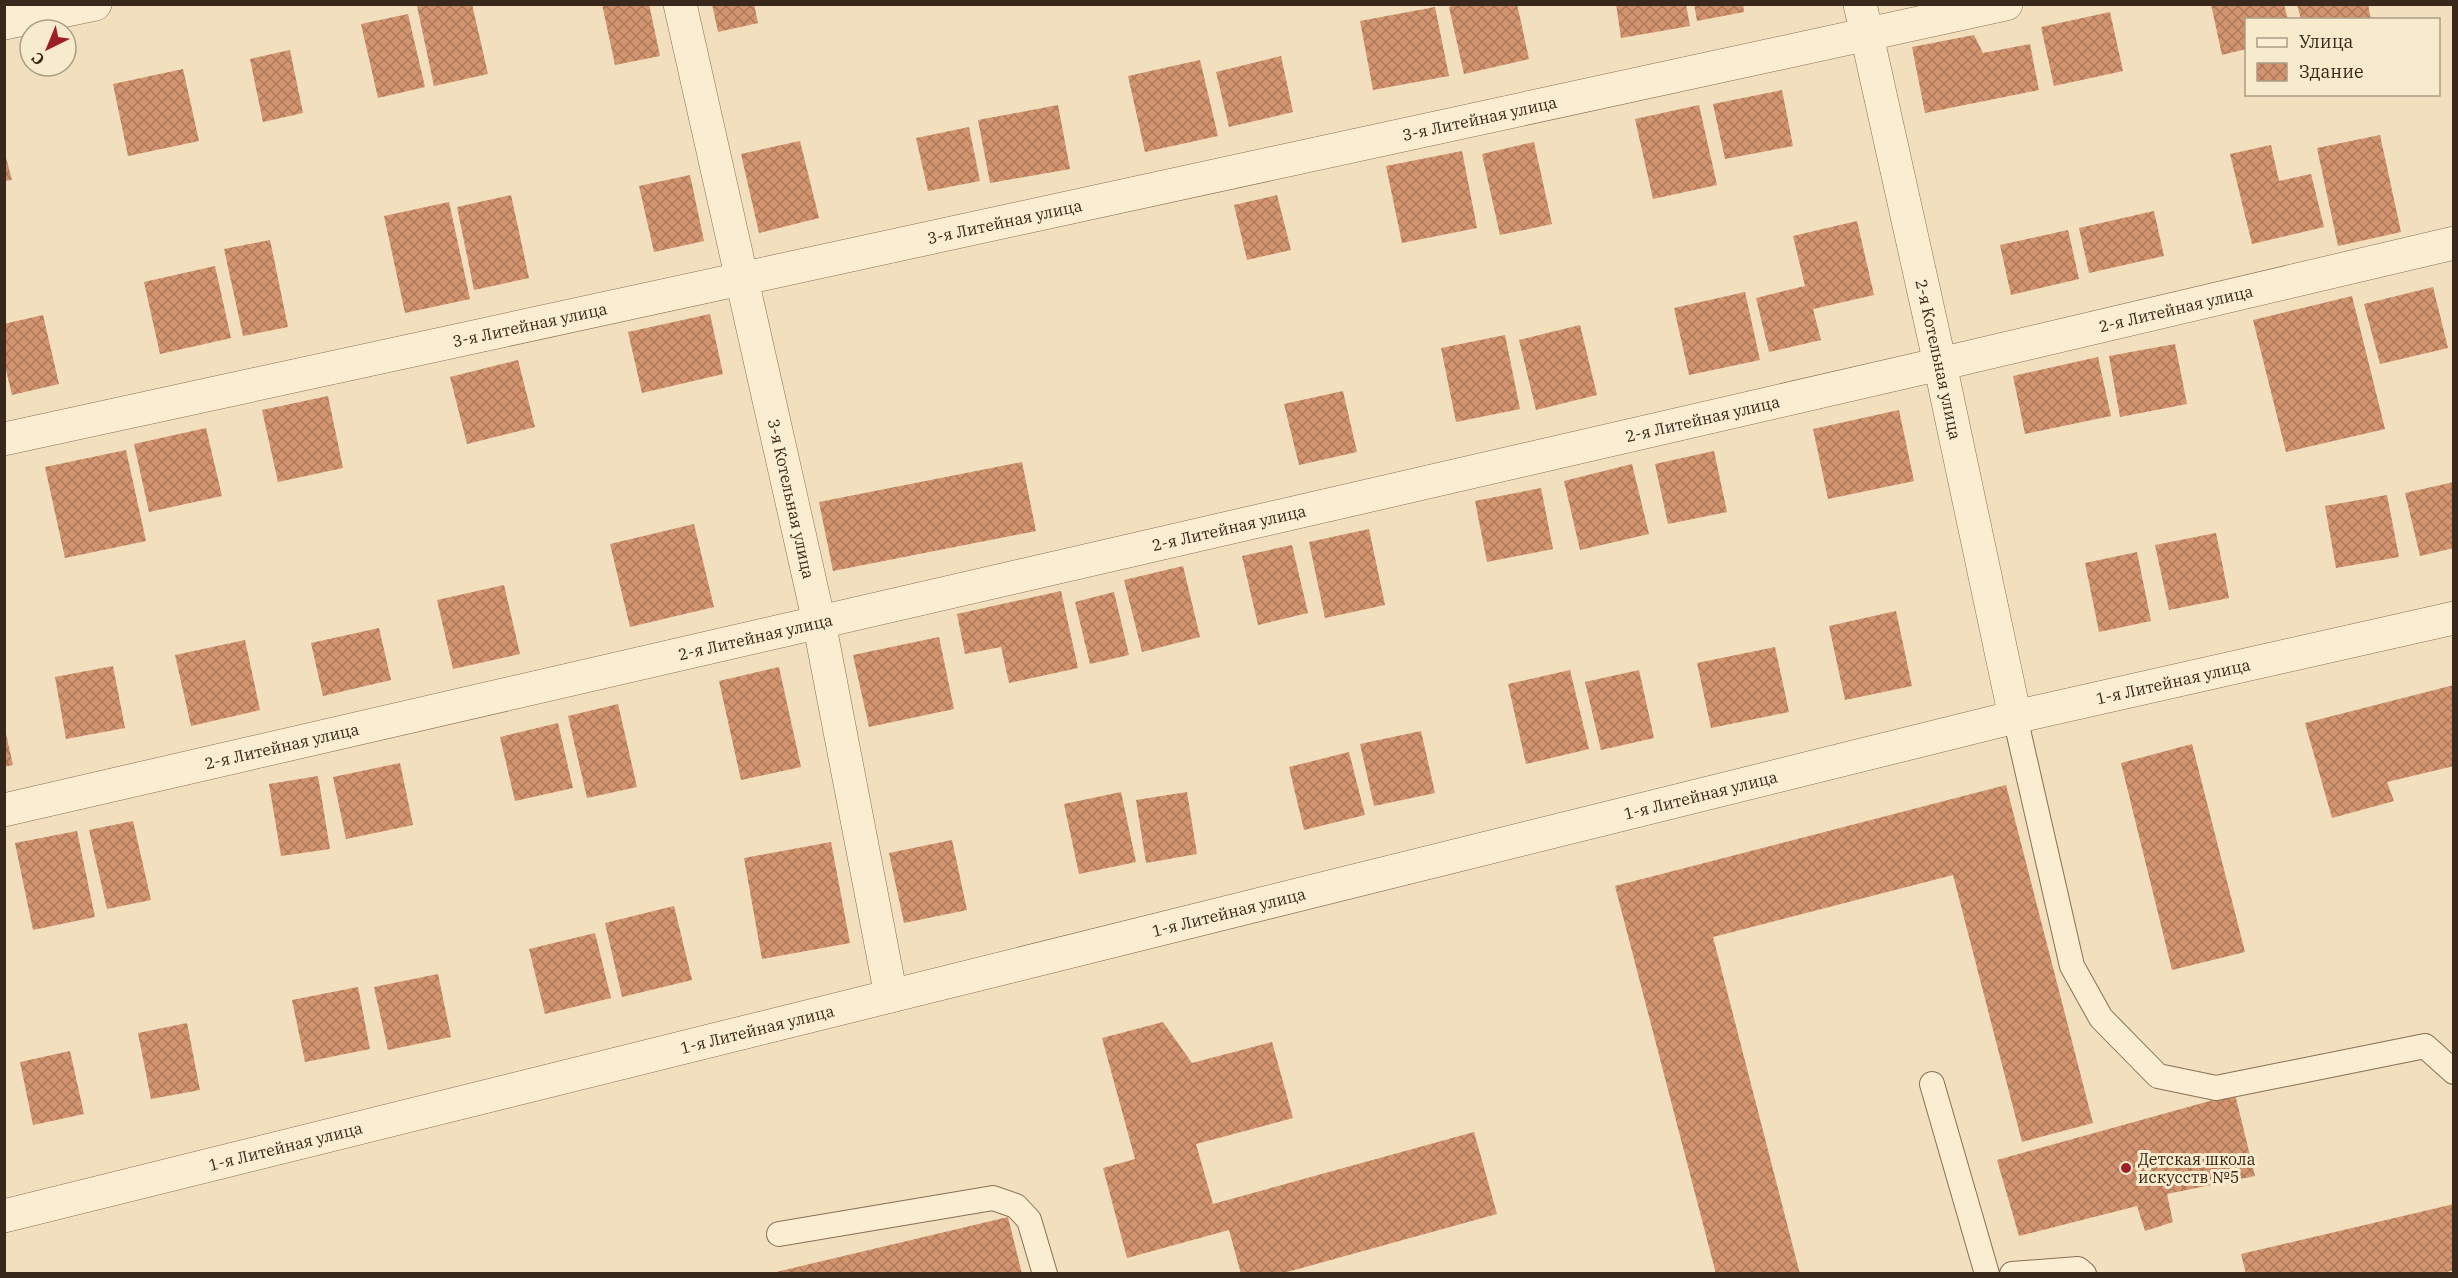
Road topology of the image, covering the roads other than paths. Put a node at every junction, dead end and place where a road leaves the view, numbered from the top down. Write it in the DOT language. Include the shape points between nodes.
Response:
graph roads {
  1 [pos="95,4"];
  2 [pos="680,4"];
  3 [pos="2006,4"];
  4 [pos="1863,20"];
  5 [pos="4,23"];
  6 [pos="2454,243"];
  7 [pos="741,279"];
  8 [pos="1940,364"];
  9 [pos="4,439"];
  10 [pos="2454,618"];
  11 [pos="819,622"];
  12 [pos="2014,717"];
  13 [pos="4,810"];
  14 [pos="891,996"];
  15 [pos="2454,1072"];
  16 [pos="1932,1084"];
  17 [pos="4,1216"];
  18 [pos="779,1234"];
  19 [pos="1045,1274"];
  20 [pos="1987,1274"];
  21 [pos="2012,1274"];
  22 [pos="2084,1274"];
  1 -- 5 [label="street"];
  2 -- 7 [label="street, 3-я Котельная улица"];
  3 -- 4 [label="street, 3-я Литейная улица"];
  4 -- 7 [label="street, 3-я Литейная улица"];
  4 -- 8 [label="street, 2-я Котельная улица"];
  6 -- 8 [label="street, 2-я Литейная улица"];
  7 -- 9 [label="street, 3-я Литейная улица"];
  7 -- 11 [label="street, 3-я Котельная улица"];
  8 -- 11 [label="street, 2-я Литейная улица"];
  8 -- 12 [label="street, 2-я Котельная улица"];
  10 -- 12 [label="street, 1-я Литейная улица"];
  11 -- 13 [label="street, 2-я Литейная улица"];
  11 -- 14 [label="street, 3-я Котельная улица"];
  12 -- 14 [label="street, 1-я Литейная улица"];
  12 -- 15 [label="lane" via="2072,966 2101,1018 2158,1076 2216,1088 2425,1046"];
  14 -- 17 [label="street, 1-я Литейная улица"];
  16 -- 20 [label="lane"];
  18 -- 19 [label="lane" via="993,1198 1016,1206 1029,1220"];
  21 -- 22 [label="lane" via="2078,1269"];
}
